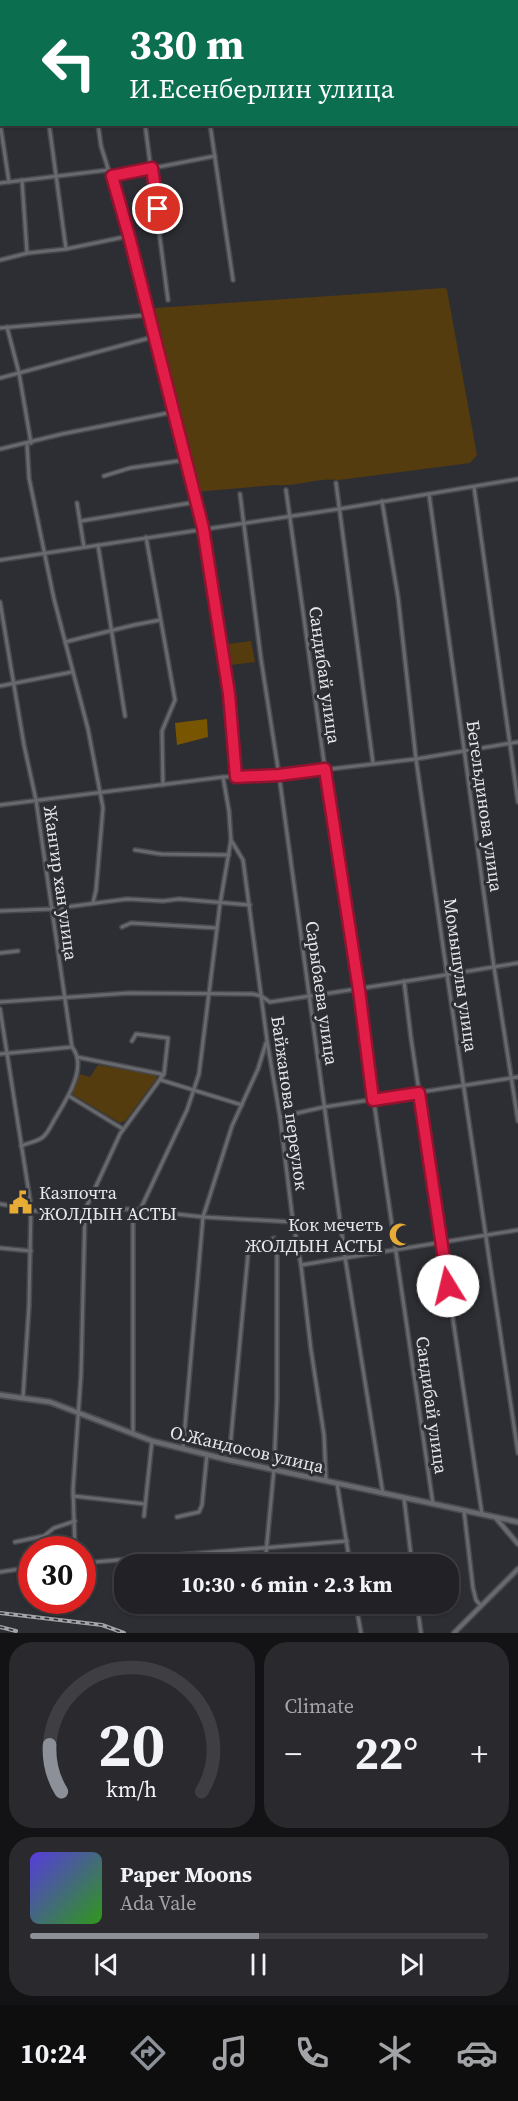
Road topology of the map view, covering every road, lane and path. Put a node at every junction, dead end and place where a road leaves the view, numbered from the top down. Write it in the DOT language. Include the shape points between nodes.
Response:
graph roads {
  1 [pos="0,126"];
  2 [pos="49,126"];
  3 [pos="98,126"];
  4 [pos="145,126"];
  5 [pos="210,126"];
  6 [pos="215,156"];
  7 [pos="152,168"];
  8 [pos="108,170"];
  9 [pos="56,176"];
  10 [pos="112,176"];
  11 [pos="22,180"];
  12 [pos="9,182"];
  13 [pos="0,183"];
  14 [pos="129,236"];
  15 [pos="66,249"];
  16 [pos="27,253"];
  17 [pos="0,260"];
  18 [pos="233,280"];
  19 [pos="168,300"];
  20 [pos="148,315"];
  21 [pos="7,327"];
  22 [pos="0,328"];
  23 [pos="153,337"];
  24 [pos="19,373"];
  25 [pos="0,378"];
  26 [pos="173,412"];
  27 [pos="29,443"];
  28 [pos="0,450"];
  29 [pos="185,460"];
  30 [pos="104,476"];
  31 [pos="518,479"];
  32 [pos="336,483"];
  33 [pos="474,487"];
  34 [pos="286,490"];
  35 [pos="240,494"];
  36 [pos="429,494"];
  37 [pos="382,501"];
  38 [pos="196,502"];
  39 [pos="76,503"];
  40 [pos="339,509"];
  41 [pos="289,516"];
  42 [pos="81,521"];
  43 [pos="244,523"];
  44 [pos="203,528"];
  45 [pos="146,537"];
  46 [pos="98,545"];
  47 [pos="84,547"];
  48 [pos="46,552"];
  49 [pos="0,560"];
  50 [pos="0,602"];
  51 [pos="160,620"];
  52 [pos="112,632"];
  53 [pos="65,642"];
  54 [pos="72,672"];
  55 [pos="13,684"];
  56 [pos="0,686"];
  57 [pos="125,716"];
  58 [pos="518,742"];
  59 [pos="510,743"];
  60 [pos="464,751"];
  61 [pos="416,759"];
  62 [pos="374,763"];
  63 [pos="325,769"];
  64 [pos="279,775"];
  65 [pos="223,777"];
  66 [pos="236,777"];
  67 [pos="163,785"];
  68 [pos="99,793"];
  69 [pos="36,800"];
  70 [pos="518,802"];
  71 [pos="0,805"];
  72 [pos="231,840"];
  73 [pos="135,850"];
  74 [pos="229,855"];
  75 [pos="93,903"];
  76 [pos="220,904"];
  77 [pos="250,905"];
  78 [pos="51,909"];
  79 [pos="0,911"];
  80 [pos="122,927"];
  81 [pos="217,928"];
  82 [pos="18,951"];
  83 [pos="0,953"];
  84 [pos="518,963"];
  85 [pos="494,968"];
  86 [pos="447,974"];
  87 [pos="404,981"];
  88 [pos="359,990"];
  89 [pos="209,993"];
  90 [pos="261,996"];
  91 [pos="64,997"];
  92 [pos="308,997"];
  93 [pos="0,1002"];
  94 [pos="0,1009"];
  95 [pos="267,1040"];
  96 [pos="132,1041"];
  97 [pos="72,1047"];
  98 [pos="6,1053"];
  99 [pos="0,1054"];
  100 [pos="77,1057"];
  101 [pos="518,1077"];
  102 [pos="511,1078"];
  103 [pos="161,1080"];
  104 [pos="464,1086"];
  105 [pos="195,1090"];
  106 [pos="419,1093"];
  107 [pos="69,1096"];
  108 [pos="373,1100"];
  109 [pos="242,1105"];
  110 [pos="324,1107"];
  111 [pos="280,1117"];
  112 [pos="518,1121"];
  113 [pos="123,1129"];
  114 [pos="21,1146"];
  115 [pos="0,1204"];
  116 [pos="133,1209"];
  117 [pos="31,1210"];
  118 [pos="85,1210"];
  119 [pos="140,1210"];
  120 [pos="203,1217"];
  121 [pos="293,1222"];
  122 [pos="518,1230"];
  123 [pos="485,1235"];
  124 [pos="441,1242"];
  125 [pos="0,1248"];
  126 [pos="396,1250"];
  127 [pos="31,1251"];
  128 [pos="345,1257"];
  129 [pos="301,1265"];
  130 [pos="0,1395"];
  131 [pos="23,1397"];
  132 [pos="78,1411"];
  133 [pos="134,1434"];
  134 [pos="152,1441"];
  135 [pos="183,1449"];
  136 [pos="518,1453"];
  137 [pos="207,1454"];
  138 [pos="229,1460"];
  139 [pos="274,1469"];
  140 [pos="326,1480"];
  141 [pos="337,1483"];
  142 [pos="384,1494"];
  143 [pos="74,1496"];
  144 [pos="404,1498"];
  145 [pos="145,1504"];
  146 [pos="433,1504"];
  147 [pos="464,1511"];
  148 [pos="482,1514"];
  149 [pos="144,1516"];
  150 [pos="177,1516"];
  151 [pos="494,1517"];
  152 [pos="75,1521"];
  153 [pos="518,1522"];
  154 [pos="75,1536"];
  155 [pos="347,1540"];
  156 [pos="15,1542"];
  157 [pos="518,1544"];
  158 [pos="266,1547"];
  159 [pos="266,1554"];
  160 [pos="349,1554"];
  161 [pos="411,1554"];
  162 [pos="96,1562"];
  163 [pos="18,1569"];
  164 [pos="517,1569"];
  165 [pos="0,1572"];
  166 [pos="481,1606"];
  167 [pos="358,1614"];
  168 [pos="418,1614"];
  169 [pos="361,1633"];
  170 [pos="421,1633"];
  171 [pos="454,1633"];
  1 -- 12 [label="street"];
  2 -- 9 [label="street"];
  3 -- 8 [label="street"];
  4 -- 7 [label="street"];
  5 -- 6 [label="street"];
  6 -- 7 [label="street"];
  6 -- 18 [label="street"];
  7 -- 10 [label="street"];
  7 -- 19 [label="street"];
  8 -- 9 [label="street"];
  8 -- 10 [label="street"];
  9 -- 11 [label="street"];
  9 -- 15 [label="street"];
  10 -- 14 [label="street"];
  11 -- 12 [label="street"];
  11 -- 16 [label="street"];
  12 -- 13 [label="street"];
  14 -- 15 [label="street"];
  14 -- 20 [label="street"];
  15 -- 16 [label="street"];
  16 -- 17 [label="street"];
  20 -- 21 [label="street"];
  20 -- 23 [label="street"];
  21 -- 22 [label="street"];
  21 -- 24 [label="street"];
  23 -- 24 [label="street"];
  23 -- 26 [label="street"];
  24 -- 25 [label="street"];
  24 -- 27 [label="street"];
  26 -- 27 [label="street"];
  26 -- 29 [label="street"];
  27 -- 28 [label="street"];
  27 -- 48 [label="street" via="30,478"];
  29 -- 30 [label="street"];
  29 -- 38 [label="street"];
  31 -- 33 [label="street"];
  32 -- 40 [label="street"];
  33 -- 36 [label="street"];
  33 -- 59 [label="street"];
  34 -- 41 [label="street, Сандибай улица"];
  35 -- 43 [label="street, Сарыбаева улица"];
  36 -- 37 [label="street"];
  36 -- 60 [label="street, Бегельдинова улица"];
  37 -- 40 [label="street"];
  37 -- 61 [label="street, Момышулы улица" via="398,597"];
  38 -- 42 [label="street"];
  38 -- 44 [label="street"];
  39 -- 42 [label="street"];
  40 -- 41 [label="street"];
  40 -- 62 [label="street"];
  41 -- 43 [label="street"];
  41 -- 63 [label="street, Сандибай улица"];
  42 -- 47 [label="street"];
  43 -- 44 [label="street"];
  43 -- 64 [label="street, Сарыбаева улица"];
  44 -- 45 [label="street"];
  44 -- 66 [label="street" via="229,694"];
  45 -- 46 [label="street"];
  45 -- 51 [label="street"];
  46 -- 47 [label="street"];
  46 -- 52 [label="street"];
  47 -- 48 [label="street"];
  48 -- 49 [label="street"];
  48 -- 53 [label="street"];
  50 -- 55 [label="street, Жангир хан улица"];
  51 -- 52 [label="street"];
  51 -- 67 [label="street" via="175,700 162,731"];
  52 -- 53 [label="street"];
  52 -- 57 [label="street"];
  53 -- 54 [label="street"];
  54 -- 55 [label="street"];
  54 -- 68 [label="street" via="88,729"];
  55 -- 56 [label="street"];
  55 -- 69 [label="street, Жангир хан улица"];
  58 -- 59 [label="street"];
  59 -- 60 [label="street"];
  59 -- 70 [label="street"];
  60 -- 61 [label="street"];
  60 -- 85 [label="street, Бегельдинова улица"];
  61 -- 62 [label="street"];
  61 -- 86 [label="street, Момышулы улица"];
  62 -- 63 [label="street"];
  63 -- 64 [label="street"];
  63 -- 88 [label="street, Сандибай улица"];
  64 -- 66 [label="street"];
  64 -- 92 [label="street, Сарыбаева улица"];
  65 -- 66 [label="street"];
  65 -- 67 [label="street"];
  65 -- 72 [label="street"];
  67 -- 68 [label="street"];
  68 -- 69 [label="street"];
  68 -- 75 [label="street" via="103,808"];
  69 -- 71 [label="street"];
  69 -- 78 [label="street, Жангир хан улица"];
  72 -- 74 [label="street"];
  72 -- 77 [label="street, Байжанова переулок" via="243,860"];
  73 -- 74 [label="street"];
  74 -- 76 [label="street"];
  75 -- 76 [label="street" via="179,899"];
  75 -- 78 [label="street"];
  76 -- 77 [label="street"];
  76 -- 81 [label="street"];
  77 -- 90 [label="street, Байжанова переулок"];
  78 -- 79 [label="street"];
  78 -- 91 [label="street, Жангир хан улица"];
  80 -- 81 [label="street" via="131,923"];
  81 -- 89 [label="street"];
  82 -- 83 [label="street"];
  84 -- 85 [label="street"];
  85 -- 86 [label="street"];
  85 -- 102 [label="street, Бегельдинова улица"];
  86 -- 87 [label="street"];
  86 -- 104 [label="street, Момышулы улица"];
  87 -- 88 [label="street"];
  87 -- 106 [label="street"];
  88 -- 92 [label="street"];
  88 -- 108 [label="street, Сандибай улица"];
  89 -- 90 [label="street"];
  89 -- 91 [label="street"];
  89 -- 105 [label="street"];
  90 -- 92 [label="street" via="270,1002"];
  90 -- 95 [label="street, Байжанова переулок"];
  91 -- 93 [label="street"];
  91 -- 97 [label="street, Жангир хан улица"];
  92 -- 110 [label="street, Сарыбаева улица"];
  94 -- 98 [label="street"];
  95 -- 109 [label="street"];
  95 -- 111 [label="street, Байжанова переулок"];
  96 -- 103 [label="street" via="136,1034 168,1038"];
  97 -- 98 [label="street"];
  97 -- 100 [label="street, Жангир хан улица"];
  98 -- 99 [label="street"];
  98 -- 114 [label="street"];
  100 -- 103 [label="street" via="161,1074"];
  100 -- 107 [label="street"];
  101 -- 102 [label="street"];
  102 -- 104 [label="street"];
  102 -- 112 [label="street, Бегельдинова улица"];
  103 -- 105 [label="street"];
  103 -- 113 [label="street"];
  104 -- 106 [label="street"];
  104 -- 123 [label="street, Момышулы улица"];
  105 -- 109 [label="street"];
  105 -- 119 [label="street"];
  106 -- 108 [label="street"];
  106 -- 124 [label="street"];
  107 -- 113 [label="street"];
  107 -- 114 [label="street" via="43,1137"];
  108 -- 110 [label="street"];
  108 -- 126 [label="street, Сандибай улица"];
  109 -- 120 [label="street"];
  110 -- 111 [label="street"];
  110 -- 128 [label="street, Сарыбаева улица"];
  111 -- 121 [label="street, Байжанова переулок"];
  113 -- 118 [label="street"];
  114 -- 117 [label="street"];
  115 -- 117 [label="street"];
  116 -- 118 [label="street"];
  116 -- 119 [label="street"];
  116 -- 133 [label="street"];
  117 -- 118 [label="street"];
  117 -- 127 [label="street"];
  118 -- 132 [label="street"];
  119 -- 120 [label="street"];
  120 -- 121 [label="street"];
  120 -- 135 [label="street"];
  121 -- 129 [label="street, Байжанова переулок"];
  122 -- 123 [label="street"];
  123 -- 124 [label="street"];
  123 -- 136 [label="street, Момышулы улица"];
  124 -- 126 [label="street"];
  124 -- 148 [label="street"];
  125 -- 127 [label="street"];
  126 -- 128 [label="street"];
  126 -- 146 [label="street, Сандибай улица"];
  127 -- 131 [label="street"];
  128 -- 129 [label="street"];
  128 -- 142 [label="street, Сарыбаева улица"];
  129 -- 140 [label="street, Байжанова переулок" via="324,1435"];
  130 -- 131 [label="main road, О.Жандосов улица"];
  131 -- 132 [label="main road, О.Жандосов улица"];
  132 -- 133 [label="main road, О.Жандосов улица"];
  132 -- 143 [label="street"];
  133 -- 134 [label="main road, О.Жандосов улица"];
  134 -- 135 [label="main road, О.Жандосов улица"];
  134 -- 145 [label="street, О.Жандосов улица"];
  135 -- 137 [label="main road, О.Жандосов улица"];
  137 -- 138 [label="main road, О.Жандосов улица"];
  137 -- 150 [label="street" via="199,1512"];
  138 -- 139 [label="main road, О.Жандосов улица"];
  138 -- 139 [label="street" via="249,1243 264,1244 274,1239"];
  139 -- 140 [label="main road, О.Жандосов улица"];
  139 -- 158 [label="street"];
  140 -- 141 [label="main road, О.Жандосов улица"];
  141 -- 142 [label="main road, О.Жандосов улица"];
  141 -- 155 [label="street, О.Жандосов улица"];
  142 -- 144 [label="main road, О.Жандосов улица"];
  143 -- 145 [label="street"];
  143 -- 152 [label="street"];
  144 -- 146 [label="main road, О.Жандосов улица"];
  144 -- 161 [label="street"];
  145 -- 149 [label="street, О.Жандосов улица"];
  146 -- 147 [label="main road, О.Жандосов улица"];
  147 -- 148 [label="main road, О.Жандосов улица"];
  147 -- 166 [label="street" via="473,1588"];
  148 -- 151 [label="main road, О.Жандосов улица"];
  151 -- 153 [label="main road, О.Жандосов улица"];
  151 -- 157 [label="street"];
  152 -- 154 [label="street"];
  152 -- 156 [label="street" via="44,1536"];
  155 -- 158 [label="street"];
  155 -- 160 [label="street, О.Жандосов улица"];
  158 -- 159 [label="street"];
  158 -- 162 [label="street"];
  163 -- 165 [label="street"];
  164 -- 166 [label="street"];
  166 -- 171 [label="street"];
  167 -- 169 [label="street"];
  168 -- 170 [label="street"];
}
